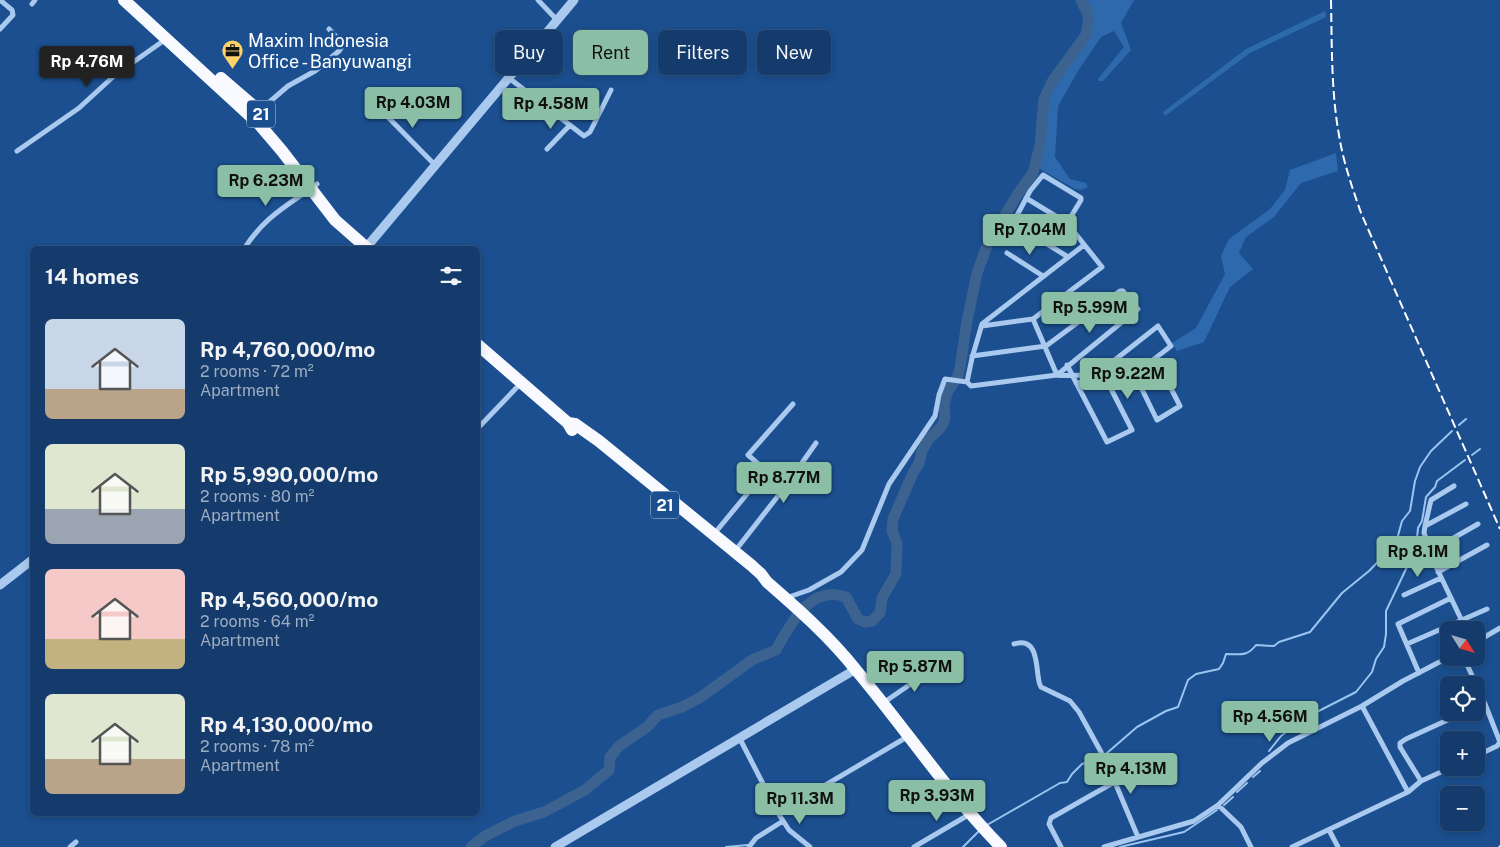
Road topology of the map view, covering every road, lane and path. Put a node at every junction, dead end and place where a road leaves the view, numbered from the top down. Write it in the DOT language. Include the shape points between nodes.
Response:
graph roads {
  1 [pos="0,0"];
  2 [pos="124,0"];
  3 [pos="136,0"];
  4 [pos="538,0"];
  5 [pos="574,0"];
  6 [pos="557,20"];
  7 [pos="329,28"];
  8 [pos="0,29"];
  9 [pos="166,39"];
  10 [pos="509,78"];
  11 [pos="611,90"];
  12 [pos="378,108"];
  13 [pos="258,111"];
  14 [pos="570,125"];
  15 [pos="547,149"];
  16 [pos="17,150"];
  17 [pos="435,165"];
  18 [pos="314,187"];
  19 [pos="1026,198"];
  20 [pos="1067,223"];
  21 [pos="1084,245"];
  22 [pos="246,246"];
  23 [pos="367,246"];
  24 [pos="368,246"];
  25 [pos="370,246"];
  26 [pos="1007,253"];
  27 [pos="1068,257"];
  28 [pos="1043,276"];
  29 [pos="1033,319"];
  30 [pos="982,326"];
  31 [pos="1046,346"];
  32 [pos="480,347"];
  33 [pos="972,356"];
  34 [pos="1067,365"];
  35 [pos="1132,371"];
  36 [pos="1057,374"];
  37 [pos="1097,374"];
  38 [pos="1072,375"];
  39 [pos="1136,377"];
  40 [pos="1106,379"];
  41 [pos="522,382"];
  42 [pos="967,382"];
  43 [pos="1076,383"];
  44 [pos="792,404"];
  45 [pos="568,423"];
  46 [pos="480,426"];
  47 [pos="816,443"];
  48 [pos="1454,486"];
  49 [pos="784,487"];
  50 [pos="747,494"];
  51 [pos="1466,504"];
  52 [pos="1478,524"];
  53 [pos="1426,526"];
  54 [pos="714,534"];
  55 [pos="1487,545"];
  56 [pos="734,551"];
  57 [pos="1429,552"];
  58 [pos="30,562"];
  59 [pos="1438,572"];
  60 [pos="1441,578"];
  61 [pos="766,582"];
  62 [pos="0,585"];
  63 [pos="1404,595"];
  64 [pos="1451,598"];
  65 [pos="789,601"];
  66 [pos="1487,609"];
  67 [pos="1461,619"];
  68 [pos="1500,628"];
  69 [pos="1485,637"];
  70 [pos="1014,644"];
  71 [pos="1408,646"];
  72 [pos="1440,662"];
  73 [pos="937,666"];
  74 [pos="856,669"];
  75 [pos="1420,673"];
  76 [pos="883,704"];
  77 [pos="1485,704"];
  78 [pos="1362,706"];
  79 [pos="1445,721"];
  80 [pos="907,736"];
  81 [pos="740,739"];
  82 [pos="1485,752"];
  83 [pos="1148,762"];
  84 [pos="1440,772"];
  85 [pos="1421,781"];
  86 [pos="1115,782"];
  87 [pos="1408,792"];
  88 [pos="1218,805"];
  89 [pos="778,813"];
  90 [pos="970,813"];
  91 [pos="782,821"];
  92 [pos="1330,830"];
  93 [pos="1138,837"];
  94 [pos="76,842"];
  95 [pos="70,847"];
  96 [pos="555,847"];
  97 [pos="750,847"];
  98 [pos="810,847"];
  99 [pos="914,847"];
  100 [pos="1001,847"];
  101 [pos="1061,847"];
  102 [pos="1104,847"];
  103 [pos="1251,847"];
  104 [pos="1292,847"];
  105 [pos="1338,847"];
  1 -- 8 [label="street" via="12,10 13,15"];
  2 -- 9 [label="highway, 21"];
  3 -- 13 [label="highway, 21"];
  4 -- 6 [label="street"];
  5 -- 6 [label="street"];
  6 -- 10 [label="street"];
  7 -- 13 [label="street" via="341,42 339,51"];
  9 -- 16 [label="street" via="115,75 79,108"];
  9 -- 18 [label="highway, 21" via="260,124"];
  10 -- 14 [label="street"];
  10 -- 17 [label="street"];
  11 -- 14 [label="street" via="588,135"];
  12 -- 17 [label="street"];
  13 -- 18 [label="highway, 21"];
  14 -- 15 [label="street"];
  17 -- 25 [label="street"];
  18 -- 22 [label="street" via="269,218"];
  18 -- 23 [label="highway, 21" via="335,220"];
  18 -- 24 [label="highway, 21"];
  19 -- 20 [label="street"];
  19 -- 20 [label="street" via="1044,175 1081,198"];
  19 -- 27 [label="street" via="1012,223"];
  20 -- 21 [label="street"];
  21 -- 27 [label="street"];
  21 -- 29 [label="street" via="1102,267"];
  26 -- 28 [label="street"];
  27 -- 28 [label="street"];
  28 -- 30 [label="street"];
  29 -- 30 [label="street"];
  29 -- 31 [label="street"];
  30 -- 33 [label="street"];
  31 -- 33 [label="street"];
  31 -- 34 [label="street" via="1123,290 1138,309"];
  31 -- 36 [label="street"];
  32 -- 41 [label="highway, 21"];
  33 -- 42 [label="street"];
  34 -- 36 [label="street"];
  34 -- 38 [label="street"];
  35 -- 37 [label="street"];
  35 -- 37 [label="street" via="1171,346 1158,326"];
  35 -- 39 [label="street"];
  36 -- 38 [label="street"];
  36 -- 42 [label="street" via="971,386"];
  37 -- 38 [label="street"];
  38 -- 43 [label="street"];
  39 -- 39 [label="street" via="1157,420 1180,406 1158,364"];
  39 -- 40 [label="street"];
  40 -- 43 [label="street"];
  40 -- 43 [label="street" via="1132,430 1107,442"];
  41 -- 45 [label="highway, 21"];
  41 -- 46 [label="street"];
  42 -- 65 [label="street" via="945,379 935,416 888,484 862,550 841,572"];
  44 -- 49 [label="street" via="748,455"];
  45 -- 54 [label="highway, 21" via="575,424 599,441"];
  45 -- 61 [label="highway, 21" via="572,431 758,579"];
  47 -- 49 [label="street"];
  48 -- 53 [label="street" via="1431,500"];
  49 -- 56 [label="street"];
  50 -- 54 [label="street"];
  51 -- 53 [label="street"];
  52 -- 57 [label="street"];
  53 -- 57 [label="street" via="1424,532"];
  54 -- 56 [label="highway, 21"];
  55 -- 59 [label="street"];
  56 -- 61 [label="highway, 21"];
  57 -- 59 [label="street"];
  58 -- 62 [label="street"];
  59 -- 60 [label="street"];
  60 -- 63 [label="street"];
  60 -- 64 [label="street"];
  61 -- 65 [label="highway, 21"];
  64 -- 67 [label="street"];
  64 -- 71 [label="street" via="1398,623"];
  65 -- 74 [label="highway, 21"];
  66 -- 67 [label="street"];
  67 -- 71 [label="street"];
  68 -- 69 [label="street"];
  70 -- 86 [label="street" via="1022,643 1033,652 1040,686 1073,703"];
  71 -- 75 [label="street"];
  72 -- 75 [label="street"];
  73 -- 76 [label="street"];
  74 -- 76 [label="highway, 21"];
  74 -- 81 [label="street"];
  75 -- 78 [label="street"];
  76 -- 80 [label="highway, 21"];
  77 -- 82 [label="street" via="1500,742"];
  78 -- 87 [label="street"];
  78 -- 88 [label="street" via="1288,743"];
  79 -- 85 [label="street" via="1400,743"];
  80 -- 89 [label="street"];
  80 -- 90 [label="highway, 21"];
  81 -- 89 [label="street"];
  81 -- 96 [label="street"];
  83 -- 86 [label="street"];
  84 -- 85 [label="street"];
  85 -- 87 [label="street"];
  86 -- 93 [label="street"];
  86 -- 101 [label="street" via="1049,819"];
  87 -- 92 [label="street"];
  88 -- 93 [label="street" via="1194,820"];
  88 -- 103 [label="street" via="1240,827"];
  89 -- 91 [label="street"];
  90 -- 99 [label="street"];
  90 -- 100 [label="highway, 21"];
  91 -- 97 [label="street" via="753,841"];
  91 -- 98 [label="street"];
  92 -- 104 [label="street"];
  92 -- 105 [label="street"];
  93 -- 102 [label="street"];
  94 -- 95 [label="street"];
}
